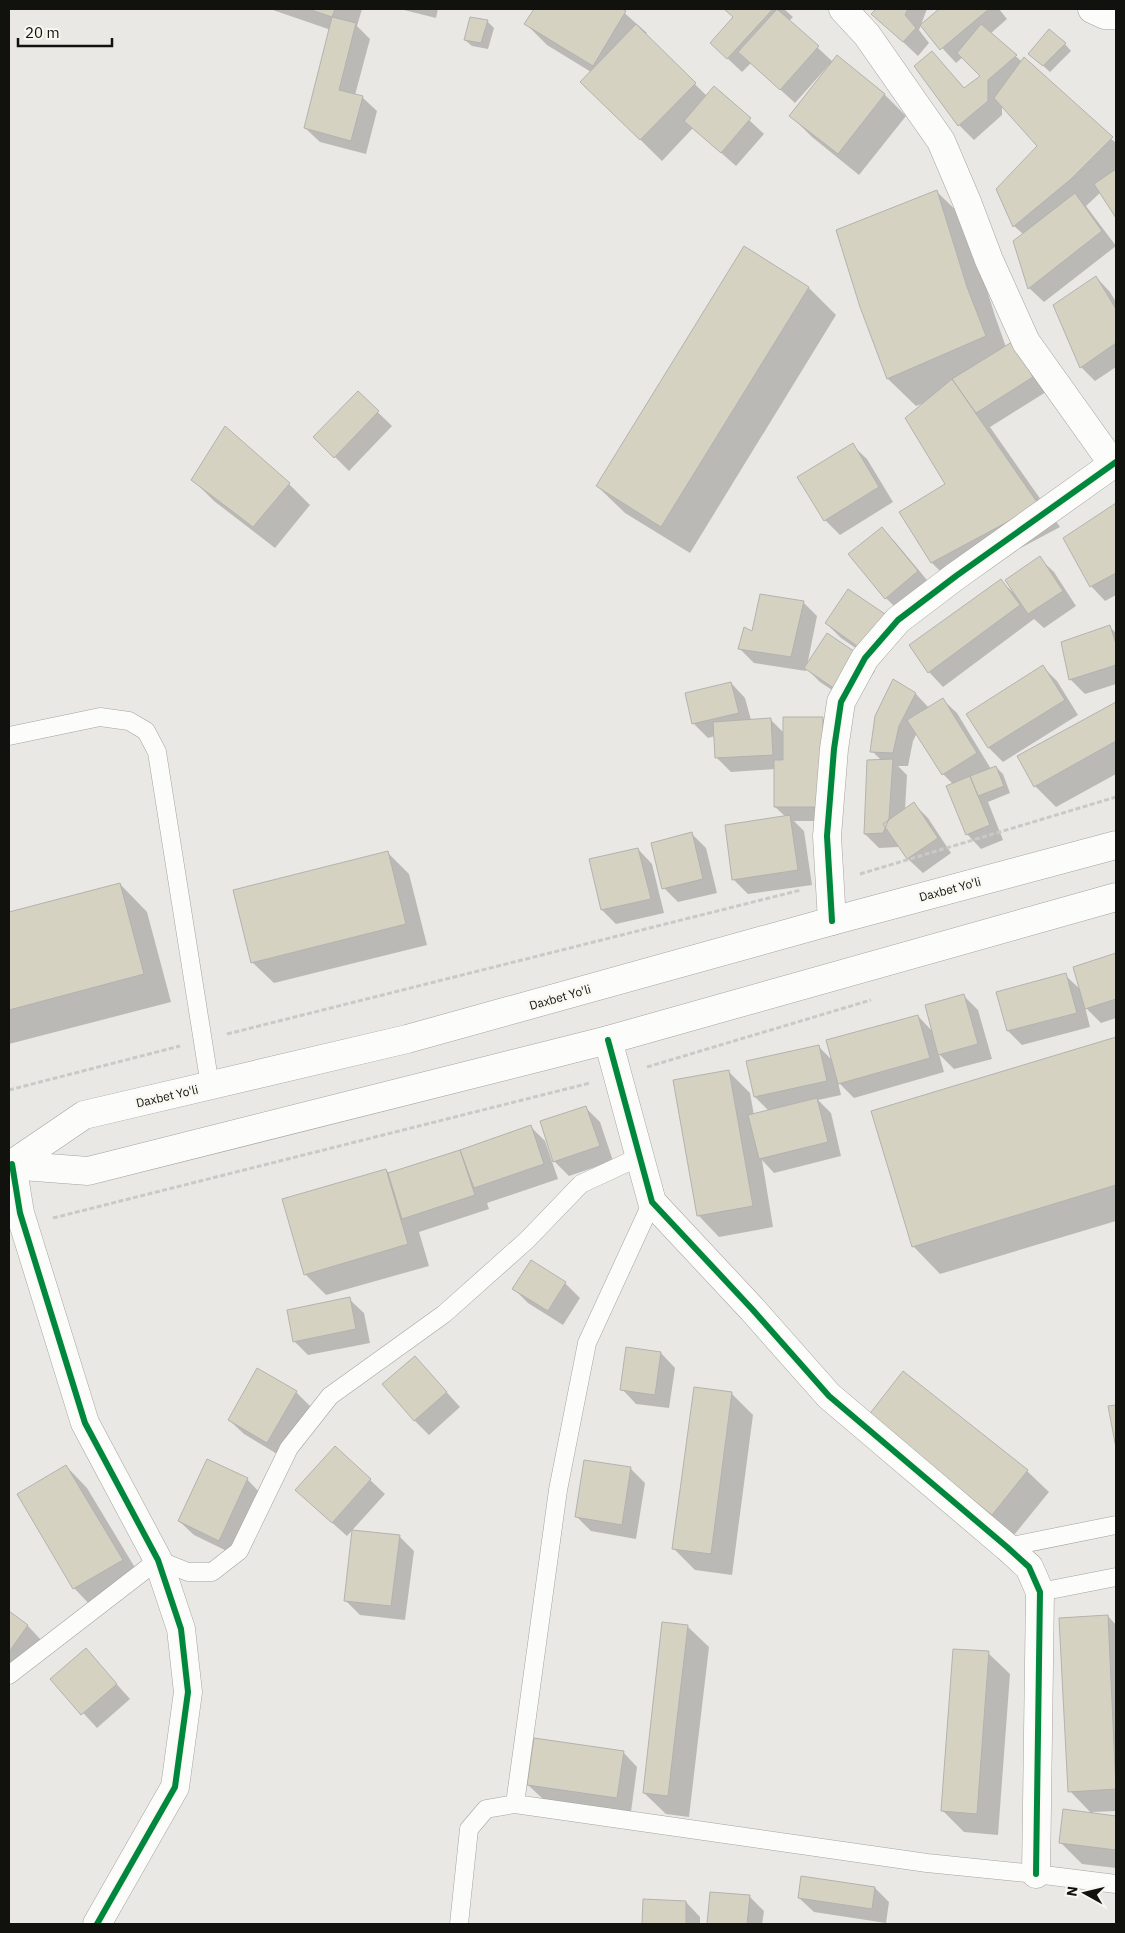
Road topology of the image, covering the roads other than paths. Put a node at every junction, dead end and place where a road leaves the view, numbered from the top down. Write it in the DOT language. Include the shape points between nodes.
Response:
graph roads {
  1 [pos="843,9"];
  2 [pos="1092,9"];
  3 [pos="1116,15"];
  4 [pos="1114,463"];
  5 [pos="9,736"];
  6 [pos="1116,845"];
  7 [pos="1116,898"];
  8 [pos="832,921"];
  9 [pos="608,1040"];
  10 [pos="210,1086"];
  11 [pos="639,1157"];
  12 [pos="11,1164"];
  13 [pos="652,1202"];
  14 [pos="14,1208"];
  15 [pos="1116,1525"];
  16 [pos="1007,1546"];
  17 [pos="158,1560"];
  18 [pos="1116,1577"];
  19 [pos="1040,1592"];
  20 [pos="9,1675"];
  21 [pos="516,1804"];
  22 [pos="1036,1874"];
  23 [pos="1116,1884"];
  24 [pos="97,1924"];
  25 [pos="459,1924"];
  1 -- 4 [label="street" via="868,35 941,140 1026,342"];
  2 -- 3 [label="street"];
  4 -- 8 [label="street" via="898,620 865,658 841,702 834,749 828,826"];
  5 -- 10 [label="lane" via="100,717 129,720 146,731 157,752"];
  6 -- 8 [label="street, Daxbet Yo'li"];
  7 -- 9 [label="street"];
  8 -- 10 [label="street, Daxbet Yo'li" via="407,1039"];
  9 -- 11 [label="street"];
  9 -- 12 [label="street" via="88,1171"];
  10 -- 12 [label="street, Daxbet Yo'li" via="84,1114"];
  11 -- 13 [label="street"];
  11 -- 17 [label="lane" via="581,1184 527,1240 444,1314 330,1396 289,1448 239,1551 212,1572 188,1572"];
  12 -- 14 [label="street"];
  13 -- 16 [label="street" via="829,1396"];
  13 -- 21 [label="lane" via="587,1343 558,1490"];
  14 -- 17 [label="street" via="85,1423"];
  15 -- 16 [label="lane"];
  16 -- 19 [label="street" via="1028,1567"];
  17 -- 20 [label="lane"];
  17 -- 24 [label="street" via="182,1629 188,1692 175,1787"];
  18 -- 19 [label="lane"];
  19 -- 22 [label="street"];
  21 -- 22 [label="lane" via="927,1864"];
  21 -- 25 [label="lane" via="486,1809 468,1829"];
  22 -- 23 [label="lane"];
}
